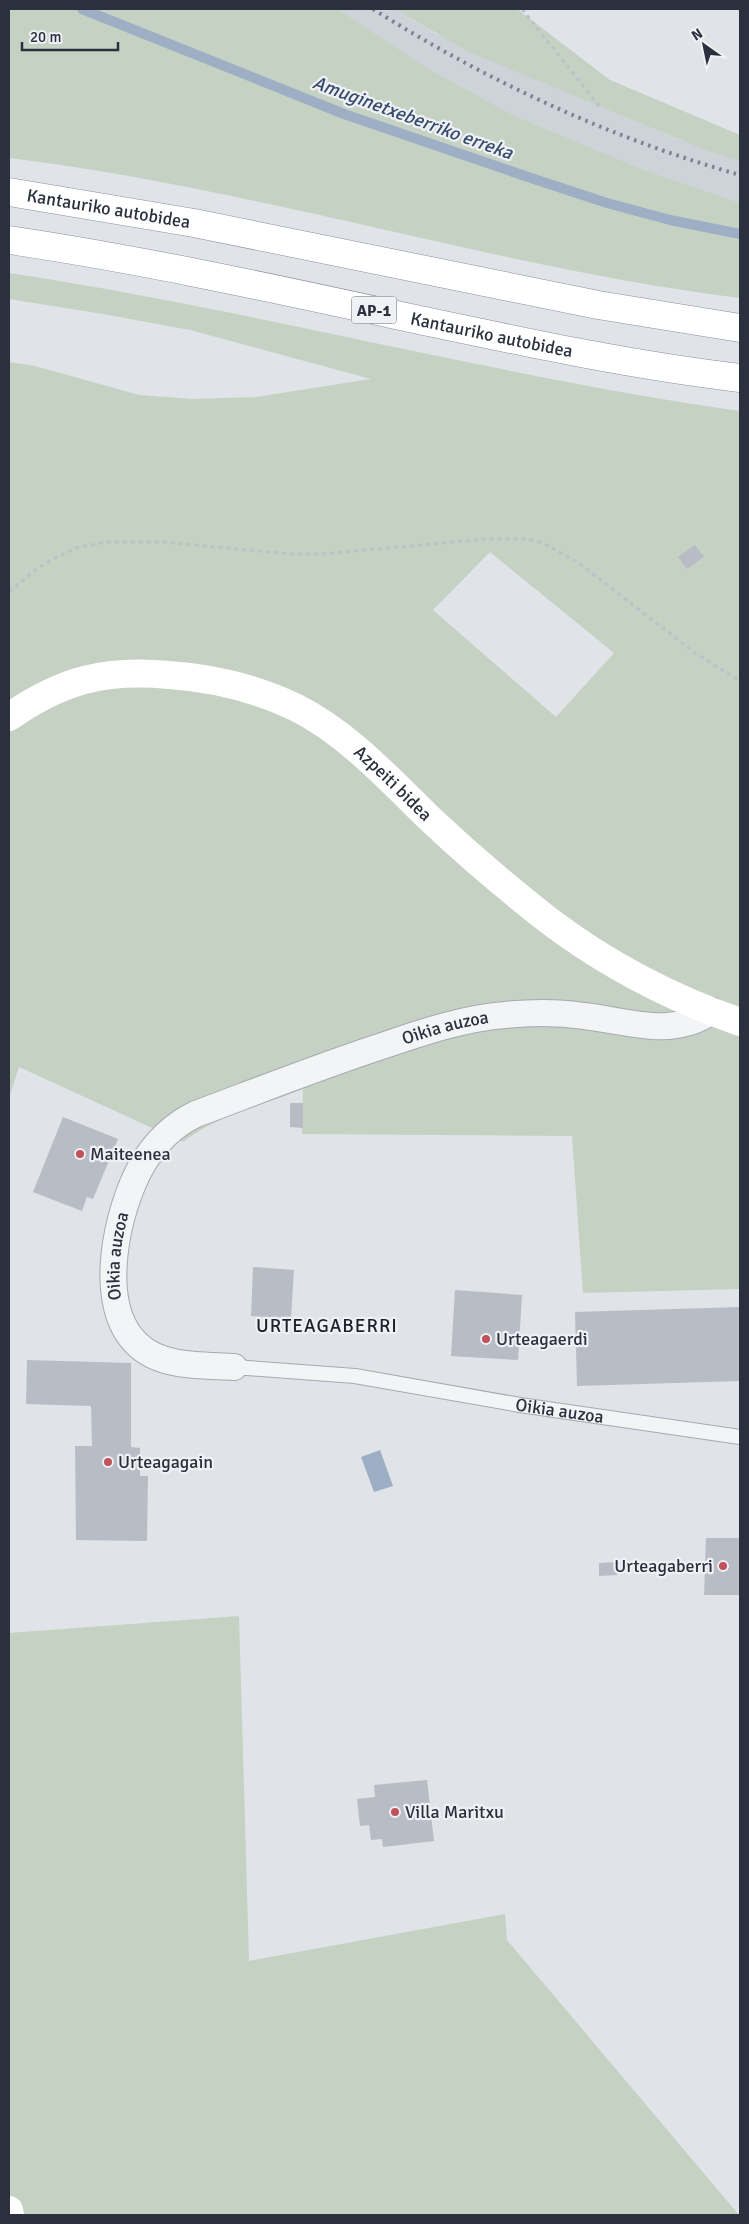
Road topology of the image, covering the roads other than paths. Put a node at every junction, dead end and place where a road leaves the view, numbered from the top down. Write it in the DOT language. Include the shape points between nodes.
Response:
graph roads {
  1 [pos="9,192"];
  2 [pos="9,240"];
  3 [pos="740,328"];
  4 [pos="740,378"];
  5 [pos="9,717"];
  6 [pos="712,1011"];
  7 [pos="740,1022"];
  8 [pos="234,1368"];
  9 [pos="740,1437"];
  10 [pos="9,2210"];
  11 [pos="10,2215"];
  1 -- 3 [label="main road, Kantauriko autobidea" via="194,222 598,306"];
  2 -- 4 [label="main road, Kantauriko autobidea / AP-1" via="208,275 574,352 679,371"];
  5 -- 6 [label="main road, Azpeiti bidea" via="66,684 100,675 124,673 209,680 252,691 295,708 345,740 478,861 568,935 634,975"];
  6 -- 7 [label="main road, Azpeiti bidea"];
  6 -- 8 [label="street, Oikia auzoa" via="690,1022 666,1027 635,1026 596,1017 547,1013 503,1015 462,1022 344,1058 196,1114 178,1124 161,1139 142,1164 133,1183 114,1258 118,1313 131,1338 154,1356 176,1362"];
  8 -- 9 [label="lane, Oikia auzoa" via="354,1376 520,1405"];
  10 -- 11 [label="main road"];
}
